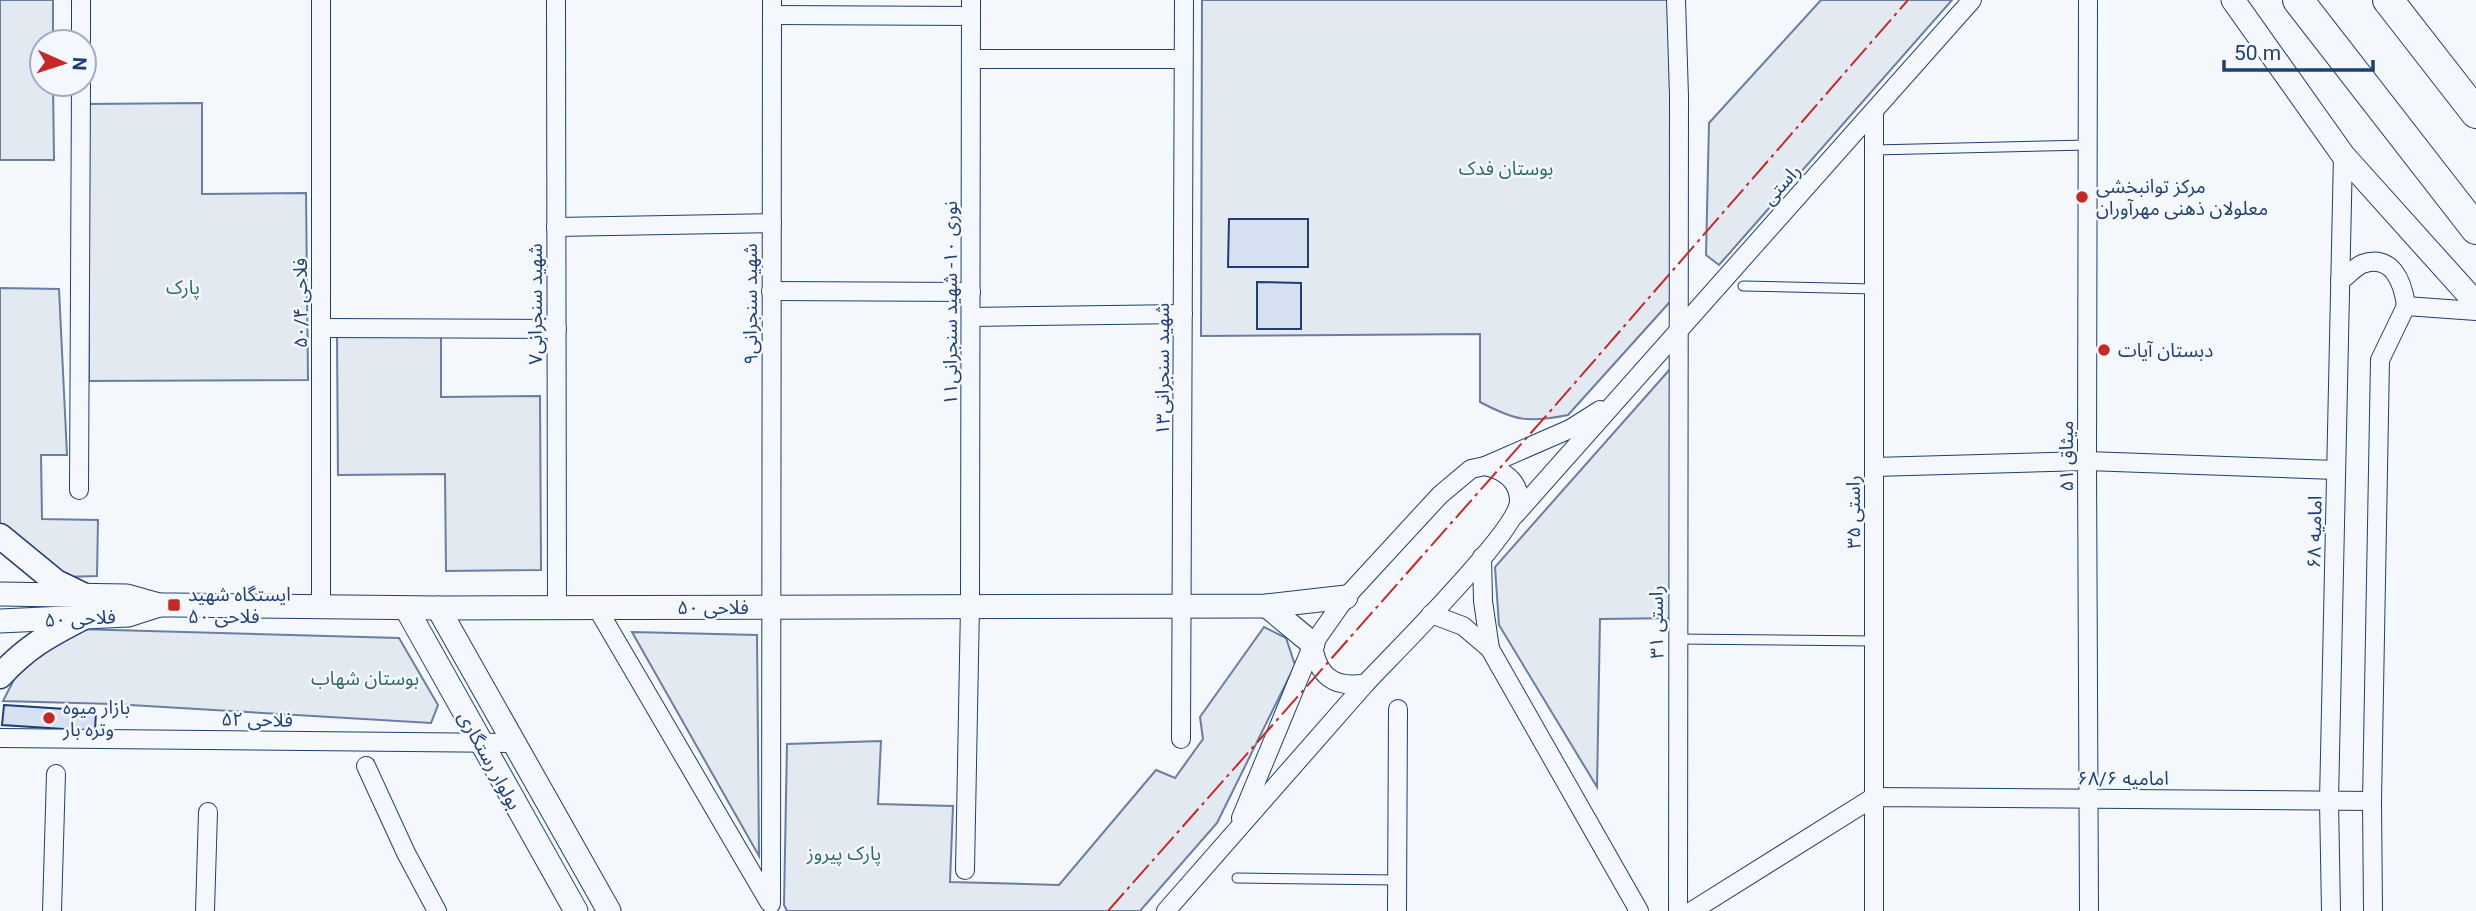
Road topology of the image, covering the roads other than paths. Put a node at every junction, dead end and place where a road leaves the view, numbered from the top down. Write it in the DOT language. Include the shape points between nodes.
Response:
graph roads {
  1 [pos="81,0"];
  2 [pos="321,0"];
  3 [pos="556,0"];
  4 [pos="1184,0"];
  5 [pos="1676,0"];
  6 [pos="1972,0"];
  7 [pos="2088,0"];
  8 [pos="2233,0"];
  9 [pos="2298,0"];
  10 [pos="2388,0"];
  11 [pos="772,8"];
  12 [pos="971,8"];
  13 [pos="81,28"];
  14 [pos="971,59"];
  15 [pos="1183,59"];
  16 [pos="81,98"];
  17 [pos="1874,113"];
  18 [pos="2476,113"];
  19 [pos="2088,145"];
  20 [pos="1874,150"];
  21 [pos="2343,155"];
  22 [pos="772,223"];
  23 [pos="556,227"];
  24 [pos="2476,229"];
  25 [pos="2340,281"];
  26 [pos="1744,286"];
  27 [pos="1874,289"];
  28 [pos="771,291"];
  29 [pos="971,292"];
  30 [pos="2476,303"];
  31 [pos="2406,306"];
  32 [pos="2476,311"];
  33 [pos="1183,314"];
  34 [pos="971,317"];
  35 [pos="321,328"];
  36 [pos="556,329"];
  37 [pos="1678,333"];
  38 [pos="1620,396"];
  39 [pos="2087,461"];
  40 [pos="1485,466"];
  41 [pos="1874,467"];
  42 [pos="2336,470"];
  43 [pos="79,491"];
  44 [pos="1515,515"];
  45 [pos="0,536"];
  46 [pos="1482,557"];
  47 [pos="0,594"];
  48 [pos="1346,597"];
  49 [pos="1182,605"];
  50 [pos="970,606"];
  51 [pos="1267,606"];
  52 [pos="83,607"];
  53 [pos="321,607"];
  54 [pos="771,607"];
  55 [pos="406,608"];
  56 [pos="438,608"];
  57 [pos="557,608"];
  58 [pos="597,608"];
  59 [pos="1431,614"];
  60 [pos="0,621"];
  61 [pos="1677,639"];
  62 [pos="1874,640"];
  63 [pos="1313,644"];
  64 [pos="1490,649"];
  65 [pos="0,676"];
  66 [pos="1366,682"];
  67 [pos="1398,709"];
  68 [pos="1,738"];
  69 [pos="1181,739"];
  70 [pos="480,742"];
  71 [pos="513,743"];
  72 [pos="366,766"];
  73 [pos="56,774"];
  74 [pos="1874,797"];
  75 [pos="2089,799"];
  76 [pos="2329,801"];
  77 [pos="2372,801"];
  78 [pos="208,812"];
  79 [pos="1235,832"];
  80 [pos="965,870"];
  81 [pos="1237,878"];
  82 [pos="1397,880"];
  83 [pos="773,908"];
  84 [pos="52,911"];
  85 [pos="205,911"];
  86 [pos="437,911"];
  87 [pos="576,911"];
  88 [pos="609,911"];
  89 [pos="1166,911"];
  90 [pos="1397,911"];
  91 [pos="1639,911"];
  92 [pos="1678,911"];
  93 [pos="1692,911"];
  94 [pos="1874,911"];
  95 [pos="2089,911"];
  96 [pos="2332,911"];
  97 [pos="2373,911"];
  1 -- 13 [label="street"];
  2 -- 35 [label="street, فلاحی ۵۰/۴"];
  3 -- 23 [label="street, شهید سنجرانی۷"];
  4 -- 15 [label="street, شهید سنجرانی۱۳"];
  5 -- 37 [label="street, راستی ۳۱"];
  6 -- 17 [label="street, راستی"];
  7 -- 19 [label="street, میثاق ۵۱"];
  8 -- 21 [label="street"];
  9 -- 24 [label="highway"];
  10 -- 18 [label="highway"];
  11 -- 12 [label="street"];
  11 -- 22 [label="street, شهید سنجرانی۹"];
  12 -- 14 [label="street, نوری ۱۰- شهید سنجرانی۱۱"];
  14 -- 15 [label="street"];
  14 -- 29 [label="street, نوری ۱۰- شهید سنجرانی۱۱"];
  15 -- 33 [label="street, شهید سنجرانی۱۳"];
  16 -- 43 [label="street"];
  17 -- 20 [label="street, راستی ۳۵"];
  17 -- 37 [label="street, راستی"];
  19 -- 20 [label="lane"];
  19 -- 39 [label="street, میثاق ۵۱"];
  20 -- 27 [label="street, راستی ۳۵"];
  21 -- 25 [label="street, امامیه ۶۸"];
  21 -- 30 [label="street"];
  22 -- 23 [label="street"];
  22 -- 28 [label="street, شهید سنجرانی۹"];
  23 -- 36 [label="street, شهید سنجرانی۷"];
  25 -- 31 [label="street" via="2360,265 2375,261 2391,267 2398,275"];
  25 -- 42 [label="street, امامیه ۶۸"];
  26 -- 27 [label="lane"];
  27 -- 41 [label="street, راستی ۳۵"];
  28 -- 29 [label="street"];
  28 -- 54 [label="street, شهید سنجرانی۹"];
  29 -- 34 [label="street, نوری ۱۰- شهید سنجرانی۱۱"];
  31 -- 32 [label="street"];
  31 -- 77 [label="street" via="2380,360"];
  33 -- 34 [label="street"];
  33 -- 49 [label="street, شهید سنجرانی۱۳"];
  34 -- 50 [label="street, نوری ۱۰- شهید سنجرانی۱۱"];
  35 -- 36 [label="street"];
  35 -- 53 [label="street, فلاحی ۵۰/۴"];
  36 -- 57 [label="street, شهید سنجرانی۷"];
  37 -- 38 [label="street, راستی"];
  37 -- 61 [label="street, راستی ۳۱"];
  38 -- 40 [label="street, راستی" via="1570,429"];
  38 -- 44 [label="street, راستی"];
  39 -- 41 [label="street"];
  39 -- 42 [label="street"];
  39 -- 75 [label="street, میثاق ۵۱"];
  40 -- 44 [label="street" via="1498,469 1517,488"];
  40 -- 48 [label="street, راستی" via="1471,469 1440,495"];
  41 -- 62 [label="street, راستی ۳۵"];
  42 -- 76 [label="street, امامیه ۶۸"];
  44 -- 46 [label="street, راستی"];
  45 -- 52 [label="main road"];
  46 -- 59 [label="street, راستی"];
  46 -- 64 [label="street"];
  47 -- 52 [label="street, فلاحی ۵۰"];
  48 -- 51 [label="street, فلاحی ۵۰"];
  48 -- 63 [label="street, راستی"];
  49 -- 50 [label="street, فلاحی ۵۰"];
  49 -- 51 [label="street, فلاحی ۵۰"];
  49 -- 69 [label="street, شهید سنجرانی۱۳"];
  50 -- 54 [label="street, فلاحی ۵۰"];
  50 -- 80 [label="street, نوری ۱۰- شهید سنجرانی۱۱"];
  51 -- 63 [label="street"];
  52 -- 53 [label="street, فلاحی ۵۰" via="128,596 159,605"];
  52 -- 60 [label="street, فلاحی ۵۰"];
  52 -- 65 [label="main road" via="22,652"];
  53 -- 55 [label="street, فلاحی ۵۰"];
  54 -- 58 [label="street, فلاحی ۵۰"];
  54 -- 83 [label="street, شهید سنجرانی۹"];
  55 -- 56 [label="street, فلاحی ۵۰"];
  55 -- 70 [label="street, بولوار رستگاری"];
  56 -- 57 [label="street, فلاحی ۵۰"];
  56 -- 71 [label="street, بولوار رستگاری"];
  57 -- 58 [label="street, فلاحی ۵۰"];
  58 -- 83 [label="street"];
  59 -- 64 [label="street" via="1463,626"];
  59 -- 66 [label="street, راستی"];
  61 -- 62 [label="lane"];
  61 -- 92 [label="street, راستی ۳۱"];
  62 -- 74 [label="street, راستی ۳۵"];
  63 -- 66 [label="street" via="1322,673 1350,686"];
  63 -- 79 [label="street"];
  64 -- 91 [label="street"];
  66 -- 79 [label="street"];
  67 -- 82 [label="street"];
  68 -- 70 [label="street, فلاحی ۵۲"];
  70 -- 71 [label="street, فلاحی ۵۲"];
  70 -- 87 [label="street, بولوار رستگاری"];
  71 -- 88 [label="street, بولوار رستگاری"];
  72 -- 86 [label="street"];
  73 -- 84 [label="street"];
  74 -- 75 [label="street, امامیه ۶۸/۶"];
  74 -- 93 [label="street"];
  74 -- 94 [label="street, راستی ۳۵"];
  75 -- 76 [label="street, امامیه ۶۸/۶"];
  75 -- 95 [label="street, میثاق ۵۱"];
  76 -- 77 [label="street, امامیه ۶۸/۶"];
  76 -- 96 [label="street, امامیه ۶۸"];
  77 -- 97 [label="street"];
  78 -- 85 [label="street"];
  79 -- 89 [label="street"];
  81 -- 82 [label="lane"];
  82 -- 90 [label="street"];
}
